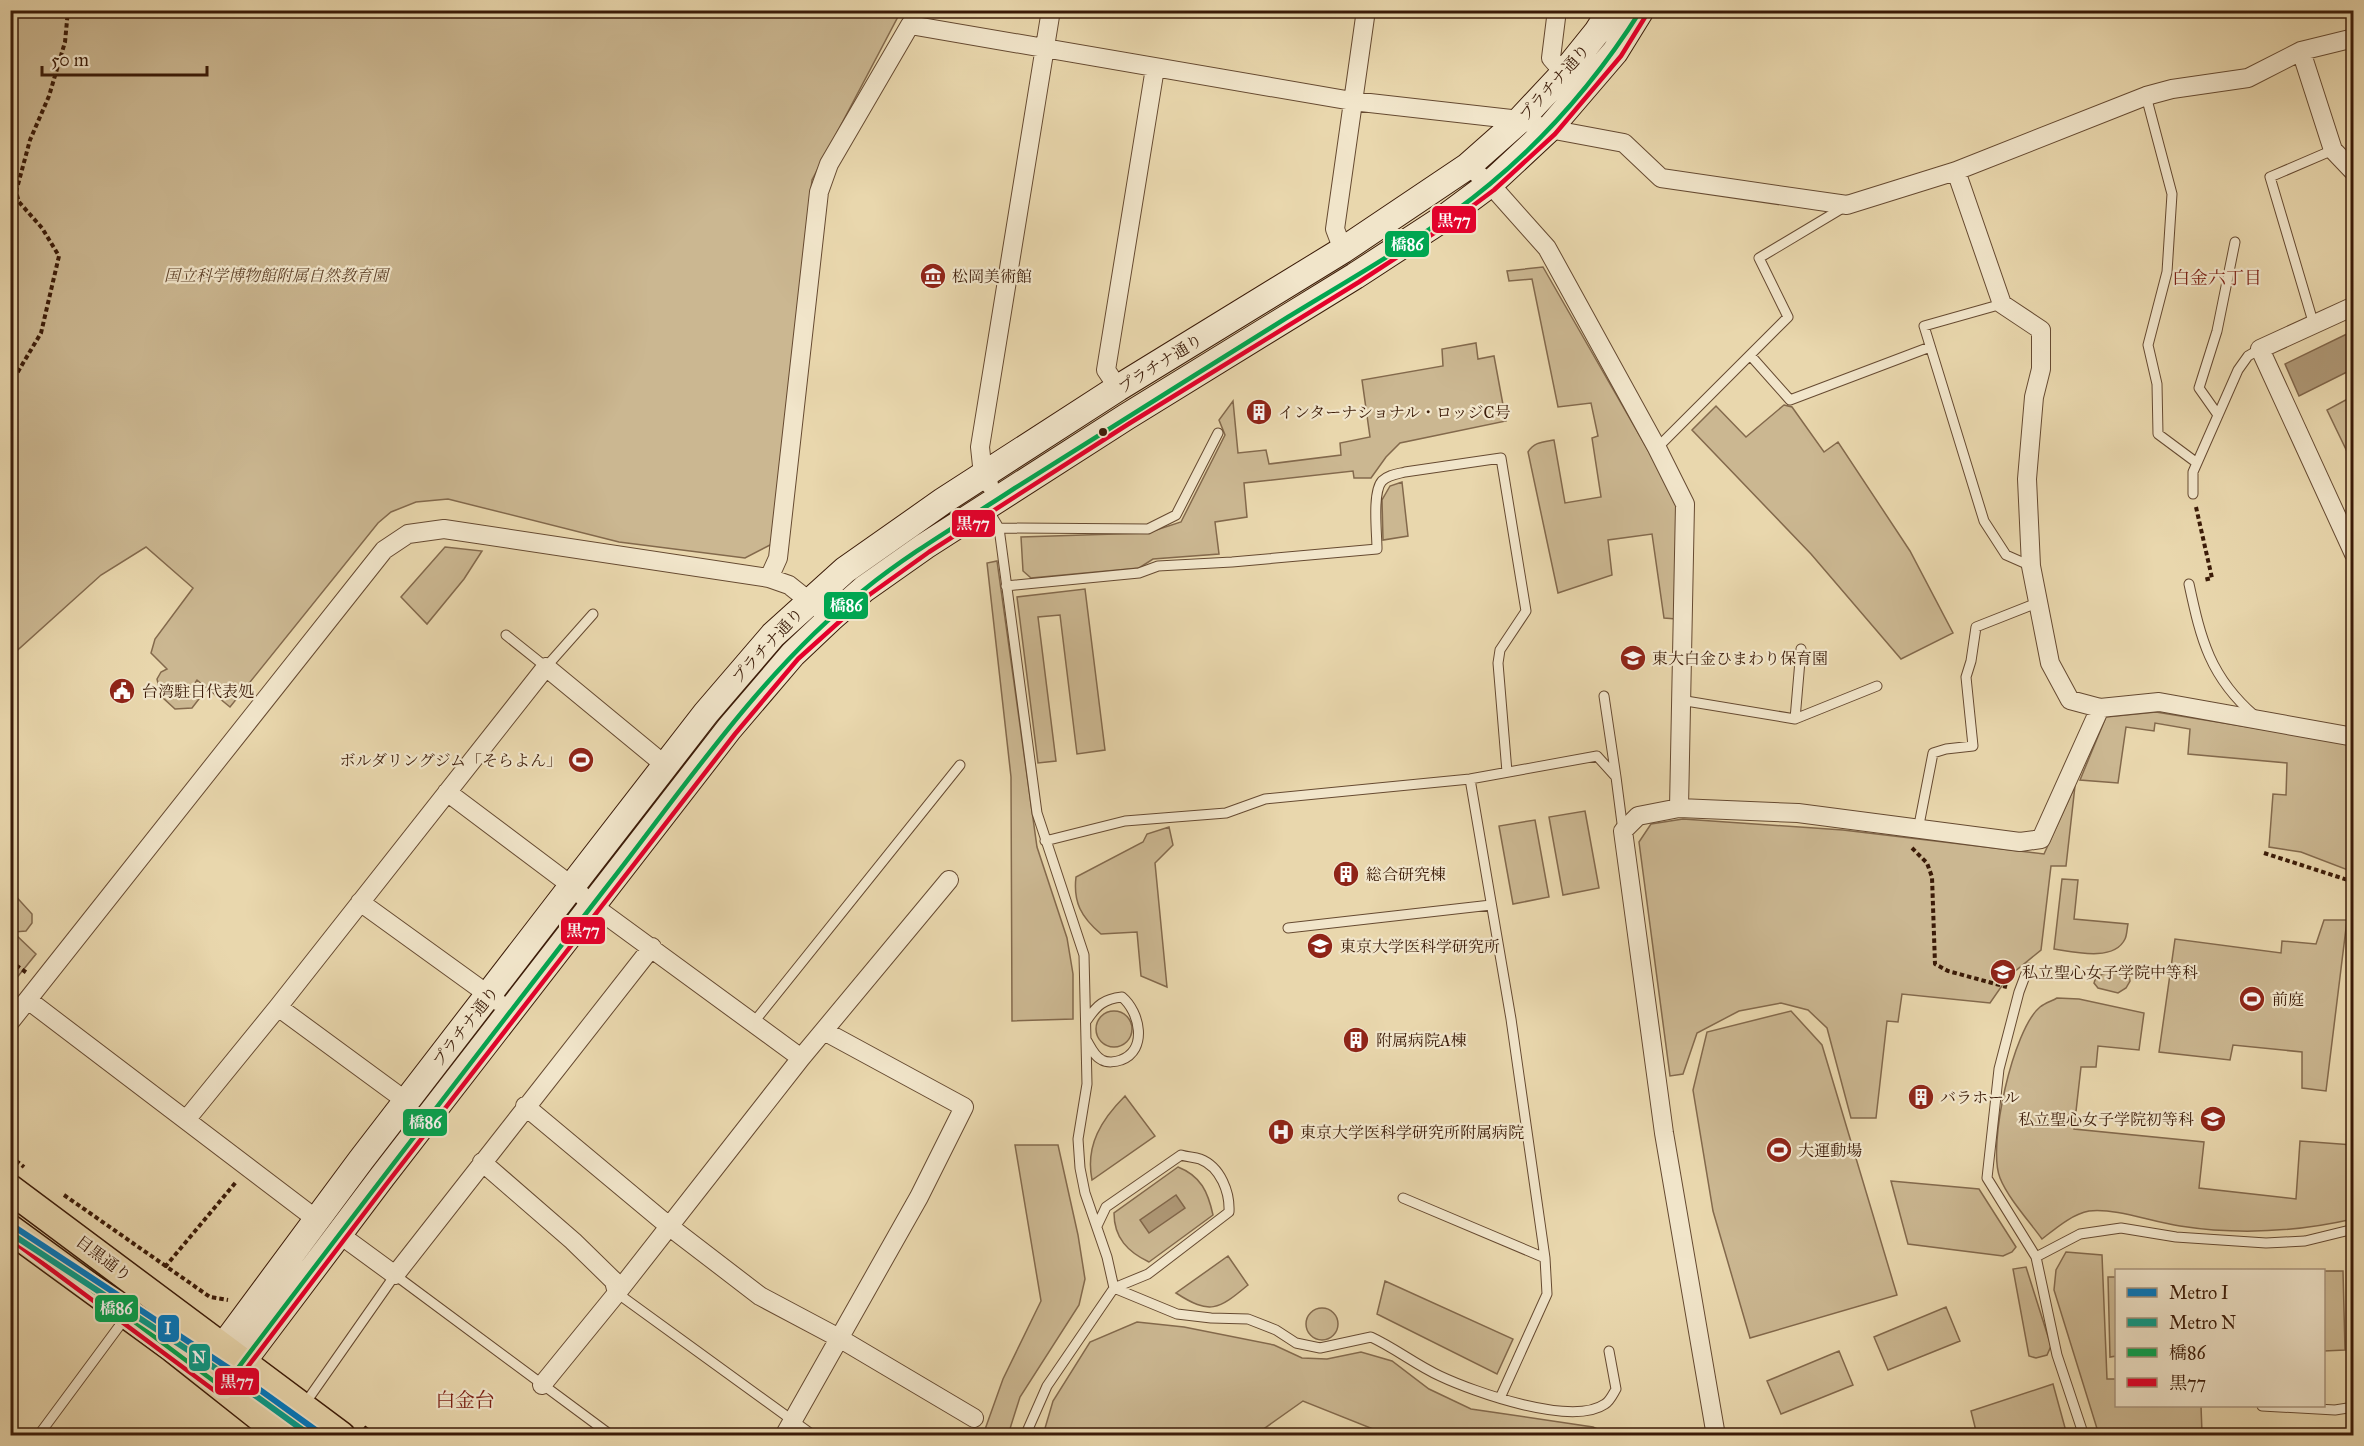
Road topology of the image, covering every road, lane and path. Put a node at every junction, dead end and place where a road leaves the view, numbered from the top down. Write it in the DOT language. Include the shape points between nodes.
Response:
graph roads {
  1 [pos="68,10"];
  2 [pos="1051,10"];
  3 [pos="1366,10"];
  4 [pos="1557,10"];
  5 [pos="1611,10"];
  6 [pos="1641,10"];
  7 [pos="2354,38"];
  8 [pos="1045,49"];
  9 [pos="2301,51"];
  10 [pos="1155,68"];
  11 [pos="1564,73"];
  12 [pos="2146,96"];
  13 [pos="1352,101"];
  14 [pos="1521,120"];
  15 [pos="1549,129"];
  16 [pos="2333,150"];
  17 [pos="1468,166"];
  18 [pos="1956,171"];
  19 [pos="2354,172"];
  20 [pos="1490,184"];
  21 [pos="10,189"];
  22 [pos="16,192"];
  23 [pos="1847,205"];
  24 [pos="2235,242"];
  25 [pos="1343,250"];
  26 [pos="2002,304"];
  27 [pos="2354,306"];
  28 [pos="2313,325"];
  29 [pos="1930,347"];
  30 [pos="2260,349"];
  31 [pos="1750,356"];
  32 [pos="10,385"];
  33 [pos="1118,388"];
  34 [pos="2218,415"];
  35 [pos="1218,433"];
  36 [pos="1657,448"];
  37 [pos="2197,463"];
  38 [pos="983,475"];
  39 [pos="2193,494"];
  40 [pos="992,502"];
  41 [pos="999,528"];
  42 [pos="2354,554"];
  43 [pos="2031,566"];
  44 [pos="769,578"];
  45 [pos="2189,584"];
  46 [pos="1006,586"];
  47 [pos="810,600"];
  48 [pos="2037,603"];
  49 [pos="593,614"];
  50 [pos="830,619"];
  51 [pos="506,635"];
  52 [pos="1801,649"];
  53 [pos="546,667"];
  54 [pos="1876,686"];
  55 [pos="1604,696"];
  56 [pos="1680,700"];
  57 [pos="2100,708"];
  58 [pos="1795,719"];
  59 [pos="2262,722"];
  60 [pos="2354,737"];
  61 [pos="960,765"];
  62 [pos="666,766"];
  63 [pos="1507,772"];
  64 [pos="1616,777"];
  65 [pos="1470,779"];
  66 [pos="447,792"];
  67 [pos="1679,808"];
  68 [pos="1914,829"];
  69 [pos="1623,831"];
  70 [pos="1045,842"];
  71 [pos="2264,853"];
  72 [pos="949,880"];
  73 [pos="2354,882"];
  74 [pos="572,886"];
  75 [pos="360,902"];
  76 [pos="592,905"];
  77 [pos="1491,905"];
  78 [pos="1288,928"];
  79 [pos="652,947"];
  80 [pos="2028,968"];
  81 [pos="2019,992"];
  82 [pos="488,995"];
  83 [pos="28,1000"];
  84 [pos="278,1007"];
  85 [pos="510,1012"];
  86 [pos="1087,1020"];
  87 [pos="10,1022"];
  88 [pos="754,1022"];
  89 [pos="824,1031"];
  90 [pos="1087,1040"];
  91 [pos="801,1058"];
  92 [pos="406,1101"];
  93 [pos="525,1106"];
  94 [pos="186,1120"];
  95 [pos="10,1156"];
  96 [pos="482,1162"];
  97 [pos="248,1167"];
  98 [pos="20,1180"];
  99 [pos="58,1191"];
  100 [pos="1403,1198"];
  101 [pos="316,1219"];
  102 [pos="1097,1226"];
  103 [pos="670,1227"];
  104 [pos="10,1229"];
  105 [pos="2354,1229"];
  106 [pos="339,1234"];
  107 [pos="2036,1257"];
  108 [pos="1545,1258"];
  109 [pos="165,1267"];
  110 [pos="395,1275"];
  111 [pos="1114,1288"];
  112 [pos="617,1293"];
  113 [pos="210,1297"];
  114 [pos="232,1298"];
  115 [pos="205,1304"];
  116 [pos="128,1315"];
  117 [pos="839,1338"];
  118 [pos="1609,1351"];
  119 [pos="233,1353"];
  120 [pos="213,1380"];
  121 [pos="542,1385"];
  122 [pos="1500,1398"];
  123 [pos="303,1407"];
  124 [pos="2280,1407"];
  125 [pos="2354,1407"];
  126 [pos="974,1418"];
  127 [pos="789,1428"];
  128 [pos="38,1436"];
  129 [pos="284,1436"];
  130 [pos="341,1436"];
  131 [pos="612,1436"];
  132 [pos="814,1436"];
  133 [pos="1025,1436"];
  134 [pos="1716,1436"];
  135 [pos="2084,1436"];
  1 -- 22 [label="path" via="65,42"];
  2 -- 8 [label="street"];
  3 -- 13 [label="street"];
  4 -- 11 [label="street" via="1551,58"];
  5 -- 11 [label="main road, プラチナ通り"];
  6 -- 15 [label="main road, プラチナ通り" via="1616,52"];
  7 -- 9 [label="street"];
  8 -- 10 [label="street"];
  8 -- 38 [label="street" via="983,424"];
  8 -- 44 [label="street" via="910,25 829,164 819,192 778,558"];
  9 -- 12 [label="street" via="2248,78"];
  9 -- 16 [label="street"];
  10 -- 13 [label="street"];
  10 -- 33 [label="street" via="1106,370"];
  11 -- 14 [label="main road, プラチナ通り"];
  12 -- 18 [label="street"];
  12 -- 37 [label="lane" via="2172,194 2167,272 2148,345 2157,384 2158,434"];
  13 -- 14 [label="street"];
  13 -- 25 [label="street" via="1335,230"];
  14 -- 15 [label="street"];
  14 -- 17 [label="main road, プラチナ通り"];
  15 -- 20 [label="main road, プラチナ通り"];
  15 -- 23 [label="street" via="1624,143 1661,178"];
  16 -- 19 [label="street"];
  16 -- 28 [label="lane" via="2270,177"];
  17 -- 20 [label="street"];
  17 -- 25 [label="main road, プラチナ通り"];
  18 -- 23 [label="street"];
  18 -- 26 [label="street"];
  20 -- 36 [label="street" via="1547,248"];
  20 -- 40 [label="main road, プラチナ通り" via="1355,276"];
  21 -- 22 [label="path"];
  22 -- 32 [label="path" via="19,202 42,228 59,256 41,333"];
  23 -- 31 [label="lane" via="1759,258 1788,317"];
  24 -- 34 [label="lane" via="2217,331 2199,388"];
  25 -- 33 [label="main road, プラチナ通り"];
  26 -- 29 [label="lane" via="1924,326"];
  26 -- 43 [label="street" via="2041,330 2042,369 2034,397 2027,479"];
  27 -- 28 [label="street"];
  28 -- 30 [label="street"];
  29 -- 31 [label="lane" via="1790,400"];
  29 -- 43 [label="lane" via="1983,521 2006,555"];
  30 -- 34 [label="lane" via="2248,356 2238,370"];
  30 -- 42 [label="street"];
  31 -- 36 [label="lane"];
  33 -- 38 [label="main road, プラチナ通り"];
  34 -- 37 [label="lane"];
  35 -- 41 [label="lane" via="1176,515 1148,529"];
  36 -- 56 [label="street" via="1685,504"];
  37 -- 39 [label="lane"];
  38 -- 40 [label="street"];
  38 -- 47 [label="main road, プラチナ通り" via="872,549"];
  39 -- 45 [label="path" via="2212,578"];
  40 -- 41 [label="lane"];
  40 -- 50 [label="main road, プラチナ通り" via="890,569"];
  41 -- 46 [label="lane"];
  43 -- 48 [label="street"];
  44 -- 47 [label="street" via="789,585"];
  44 -- 83 [label="street" via="444,529 408,534 384,550"];
  45 -- 59 [label="lane" via="2198,627 2225,686"];
  46 -- 63 [label="lane" via="1139,573 1158,566 1377,549 1377,491 1382,481 1405,472 1501,458 1526,611 1500,650 1498,663"];
  46 -- 70 [label="lane" via="1037,813"];
  47 -- 50 [label="street"];
  47 -- 62 [label="main road, プラチナ通り" via="773,634"];
  48 -- 57 [label="street" via="2050,663 2070,700"];
  48 -- 68 [label="lane" via="1976,627 1966,677 1972,746 1933,753"];
  49 -- 53 [label="lane"];
  50 -- 76 [label="main road, プラチナ通り" via="763,688"];
  51 -- 53 [label="lane"];
  52 -- 58 [label="lane"];
  53 -- 62 [label="street"];
  53 -- 66 [label="street"];
  54 -- 58 [label="lane"];
  55 -- 64 [label="lane"];
  56 -- 58 [label="lane"];
  56 -- 67 [label="street"];
  57 -- 59 [label="street" via="2159,702"];
  57 -- 68 [label="street" via="2041,839 2020,842"];
  59 -- 60 [label="street"];
  61 -- 88 [label="lane"];
  62 -- 74 [label="main road, プラチナ通り"];
  63 -- 64 [label="lane" via="1597,756"];
  63 -- 65 [label="lane"];
  64 -- 69 [label="lane"];
  65 -- 70 [label="lane" via="1265,799 1226,813 1125,821"];
  65 -- 77 [label="lane"];
  66 -- 74 [label="street"];
  66 -- 75 [label="street"];
  67 -- 68 [label="street" via="1798,813"];
  67 -- 69 [label="street" via="1638,816"];
  68 -- 81 [label="path" via="1908,846 1927,863 1932,878 1935,964"];
  69 -- 134 [label="street" via="1664,1133"];
  70 -- 86 [label="lane" via="1084,955"];
  71 -- 73 [label="path"];
  72 -- 89 [label="street"];
  74 -- 76 [label="street"];
  74 -- 82 [label="main road, プラチナ通り"];
  75 -- 82 [label="street"];
  75 -- 84 [label="street"];
  76 -- 79 [label="street"];
  76 -- 85 [label="main road, プラチナ通り"];
  77 -- 78 [label="lane"];
  77 -- 108 [label="lane"];
  79 -- 88 [label="street"];
  79 -- 93 [label="street"];
  80 -- 81 [label="lane"];
  81 -- 107 [label="lane" via="1999,1069 1987,1178"];
  82 -- 85 [label="street"];
  82 -- 92 [label="main road, プラチナ通り"];
  83 -- 87 [label="street"];
  83 -- 94 [label="street"];
  84 -- 92 [label="street"];
  84 -- 94 [label="street"];
  85 -- 106 [label="main road, プラチナ通り"];
  86 -- 90 [label="lane"];
  86 -- 90 [label="lane" via="1095,1007 1108,998 1122,997 1131,1004 1139,1037 1136,1050 1115,1062 1102,1060"];
  88 -- 91 [label="street"];
  89 -- 91 [label="street"];
  89 -- 117 [label="street" via="964,1107 919,1197"];
  90 -- 102 [label="lane" via="1087,1084 1078,1139 1085,1193"];
  91 -- 103 [label="street"];
  92 -- 101 [label="main road, プラチナ通り"];
  93 -- 96 [label="street"];
  93 -- 103 [label="street"];
  94 -- 97 [label="street"];
  95 -- 98 [label="path"];
  96 -- 110 [label="street"];
  96 -- 112 [label="street" via="614,1281"];
  97 -- 101 [label="street"];
  97 -- 109 [label="path"];
  98 -- 119 [label="main road, 目黒通り"];
  99 -- 109 [label="path"];
  100 -- 108 [label="lane"];
  101 -- 119 [label="main road, プラチナ通り"];
  102 -- 111 [label="lane"];
  102 -- 111 [label="lane" via="1106,1207 1181,1155 1202,1160 1214,1169 1230,1198 1230,1212 1148,1274"];
  103 -- 112 [label="street"];
  103 -- 117 [label="street" via="760,1296"];
  104 -- 116 [label="main road, 目黒通り"];
  105 -- 107 [label="lane" via="2305,1241 2266,1243 2176,1237 2121,1228 2080,1234"];
  106 -- 110 [label="street"];
  106 -- 119 [label="main road, プラチナ通り"];
  107 -- 135 [label="lane" via="2057,1355"];
  108 -- 122 [label="lane" via="1547,1294"];
  109 -- 113 [label="path"];
  110 -- 121 [label="lane"];
  110 -- 123 [label="lane"];
  111 -- 122 [label="lane" via="1177,1314 1248,1319 1296,1343 1320,1348 1371,1337 1439,1376"];
  111 -- 133 [label="lane" via="1047,1386"];
  112 -- 121 [label="street"];
  112 -- 127 [label="lane"];
  113 -- 114 [label="path" via="227,1301"];
  113 -- 115 [label="path"];
  116 -- 120 [label="main road, 目黒通り"];
  116 -- 128 [label="lane"];
  117 -- 126 [label="street"];
  117 -- 127 [label="street"];
  118 -- 122 [label="lane" via="1616,1389 1606,1404 1585,1412 1521,1405"];
  119 -- 120 [label="main road, プラチナ通り"];
  119 -- 123 [label="main road, 目黒通り"];
  120 -- 129 [label="main road, 目黒通り"];
  121 -- 131 [label="lane"];
  123 -- 130 [label="main road, 目黒通り"];
  124 -- 125 [label="lane"];
  127 -- 132 [label="lane"];
}
